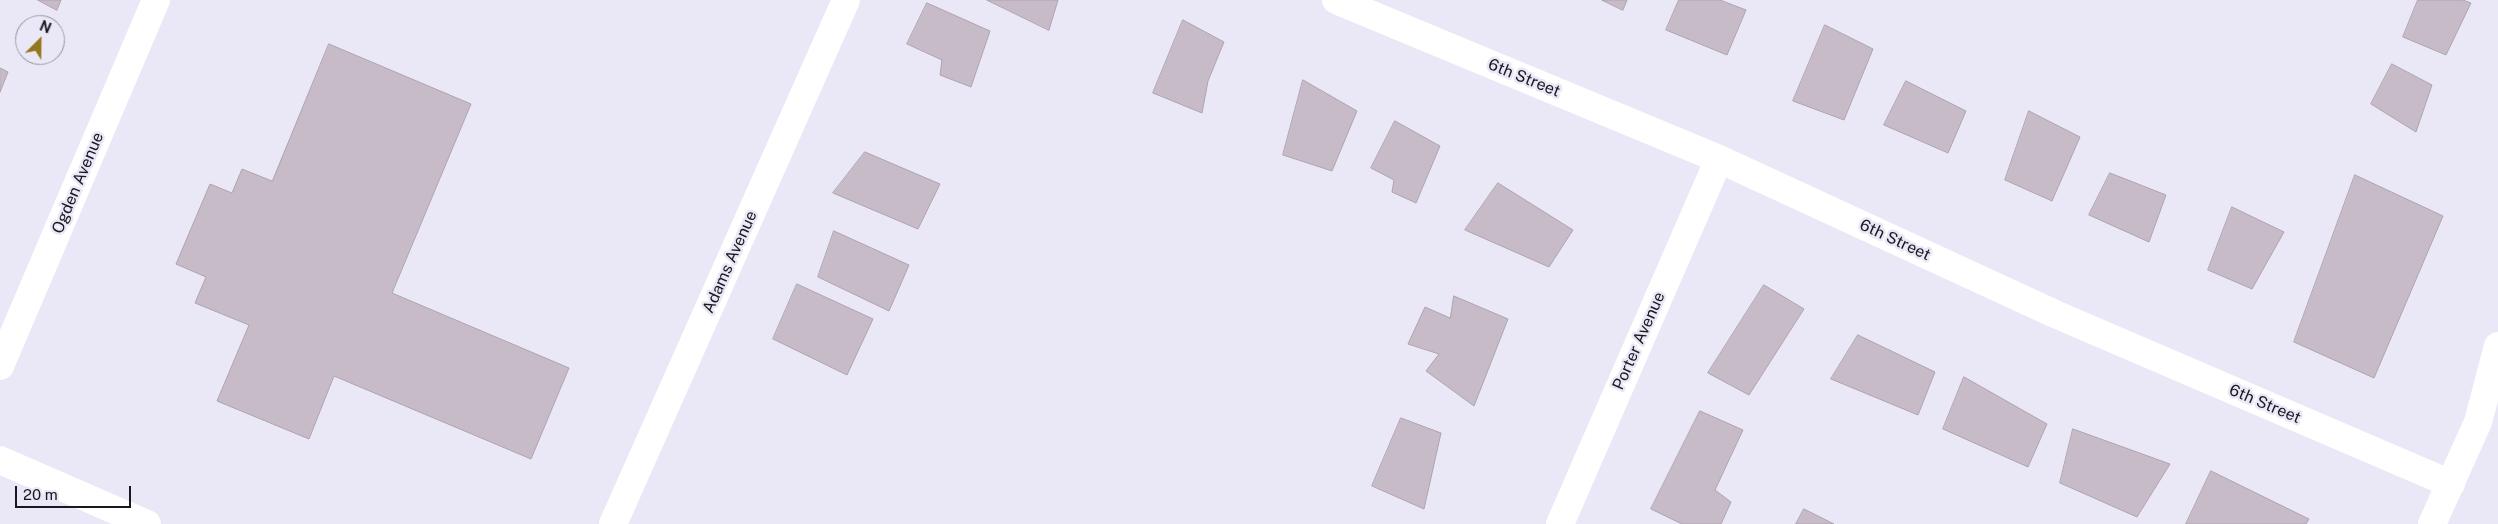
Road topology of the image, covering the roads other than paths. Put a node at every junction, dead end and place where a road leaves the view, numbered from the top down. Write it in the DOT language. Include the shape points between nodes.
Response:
graph roads {
  1 [pos="156,0"];
  2 [pos="846,0"];
  3 [pos="1336,0"];
  4 [pos="1719,159"];
  5 [pos="2498,346"];
  6 [pos="0,366"];
  7 [pos="0,460"];
  8 [pos="2452,484"];
  9 [pos="147,524"];
  10 [pos="613,524"];
  11 [pos="1560,524"];
  12 [pos="2432,524"];
  1 -- 6 [label="street, Ogden Avenue"];
  2 -- 10 [label="street, Adams Avenue"];
  3 -- 4 [label="street, 6th Street"];
  4 -- 8 [label="street, 6th Street" via="2055,314"];
  4 -- 11 [label="street, Porter Avenue"];
  5 -- 8 [label="street" via="2478,422"];
  7 -- 9 [label="street"];
  8 -- 12 [label="street"];
}
